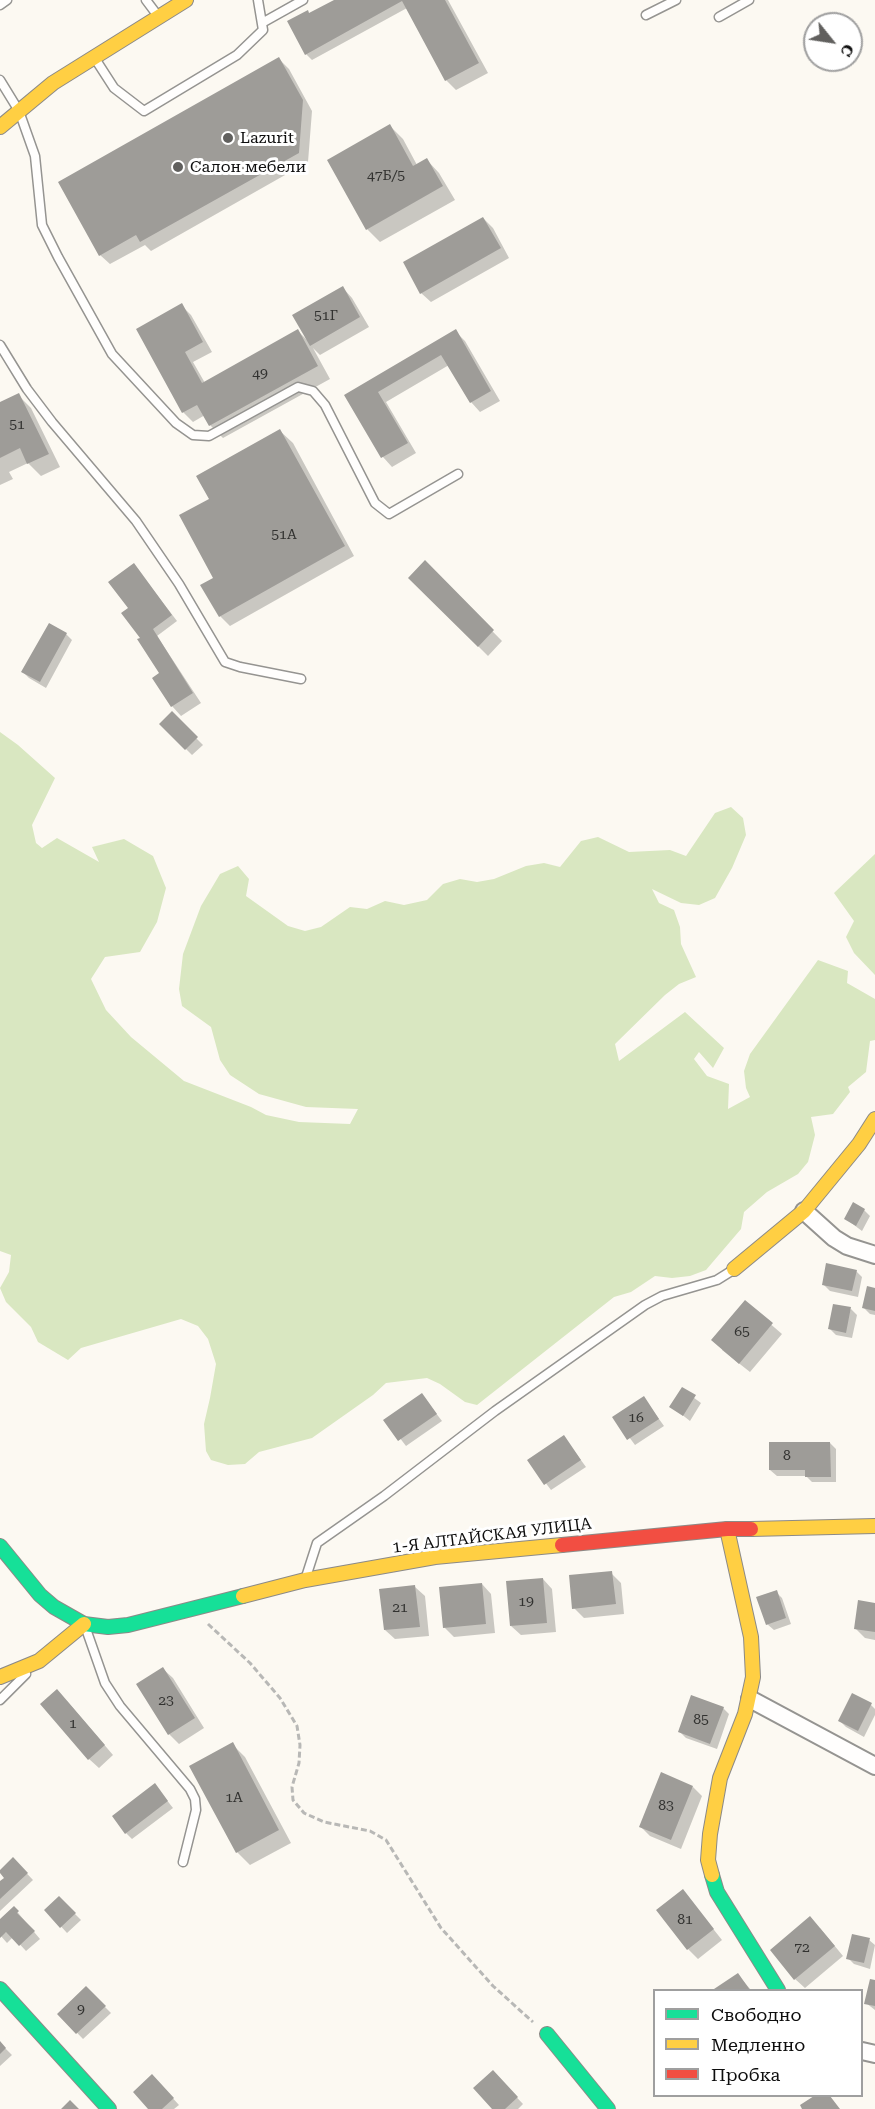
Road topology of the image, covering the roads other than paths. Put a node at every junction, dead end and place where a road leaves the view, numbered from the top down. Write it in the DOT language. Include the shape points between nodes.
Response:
graph roads {
  1 [pos="7,0"];
  2 [pos="146,0"];
  3 [pos="186,0"];
  4 [pos="258,0"];
  5 [pos="303,0"];
  6 [pos="676,0"];
  7 [pos="748,0"];
  8 [pos="0,4"];
  9 [pos="646,15"];
  10 [pos="158,16"];
  11 [pos="719,17"];
  12 [pos="262,23"];
  13 [pos="94,57"];
  14 [pos="0,80"];
  15 [pos="19,111"];
  16 [pos="0,127"];
  17 [pos="0,345"];
  18 [pos="458,474"];
  19 [pos="301,679"];
  20 [pos="875,1119"];
  21 [pos="804,1211"];
  22 [pos="875,1255"];
  23 [pos="734,1269"];
  24 [pos="875,1526"];
  25 [pos="727,1528"];
  26 [pos="0,1546"];
  27 [pos="305,1580"];
  28 [pos="84,1624"];
  29 [pos="39,1661"];
  30 [pos="0,1677"];
  31 [pos="750,1699"];
  32 [pos="0,1700"];
  33 [pos="875,1766"];
  34 [pos="183,1863"];
  35 [pos="0,1989"];
  36 [pos="777,1989"];
  37 [pos="547,2034"];
  38 [pos="109,2109"];
  39 [pos="608,2109"];
  1 -- 8 [label="lane"];
  2 -- 10 [label="lane"];
  3 -- 10 [label="street"];
  4 -- 12 [label="lane"];
  5 -- 12 [label="lane"];
  6 -- 9 [label="lane"];
  7 -- 11 [label="lane"];
  10 -- 13 [label="street"];
  12 -- 13 [label="lane" via="263,30 237,56 144,111 114,88"];
  13 -- 15 [label="street"];
  14 -- 15 [label="lane"];
  15 -- 16 [label="street"];
  15 -- 18 [label="lane" via="35,156 42,225 58,257 112,354 176,423 193,435 209,436 298,387 313,391 325,405 375,502 389,514"];
  17 -- 19 [label="lane" via="46,414 136,521 225,662"];
  20 -- 21 [label="street"];
  21 -- 22 [label="street" via="834,1238"];
  21 -- 23 [label="street"];
  23 -- 27 [label="lane" via="717,1280 645,1305 505,1405 317,1543"];
  24 -- 25 [label="street, 1-Я АЛТАЙСКАЯ УЛИЦА"];
  25 -- 27 [label="street, 1-Я АЛТАЙСКАЯ УЛИЦА" via="435,1557"];
  25 -- 31 [label="street" via="751,1637"];
  26 -- 28 [label="street, 1-Я АЛТАЙСКАЯ УЛИЦА" via="40,1595"];
  27 -- 28 [label="street, 1-Я АЛТАЙСКАЯ УЛИЦА" via="128,1625"];
  28 -- 29 [label="street"];
  28 -- 34 [label="lane" via="105,1683 195,1799 196,1810"];
  29 -- 30 [label="street"];
  29 -- 32 [label="lane"];
  31 -- 33 [label="street"];
  31 -- 36 [label="street" via="720,1778 708,1860 717,1892"];
  35 -- 38 [label="street"];
  37 -- 39 [label="street"];
}
